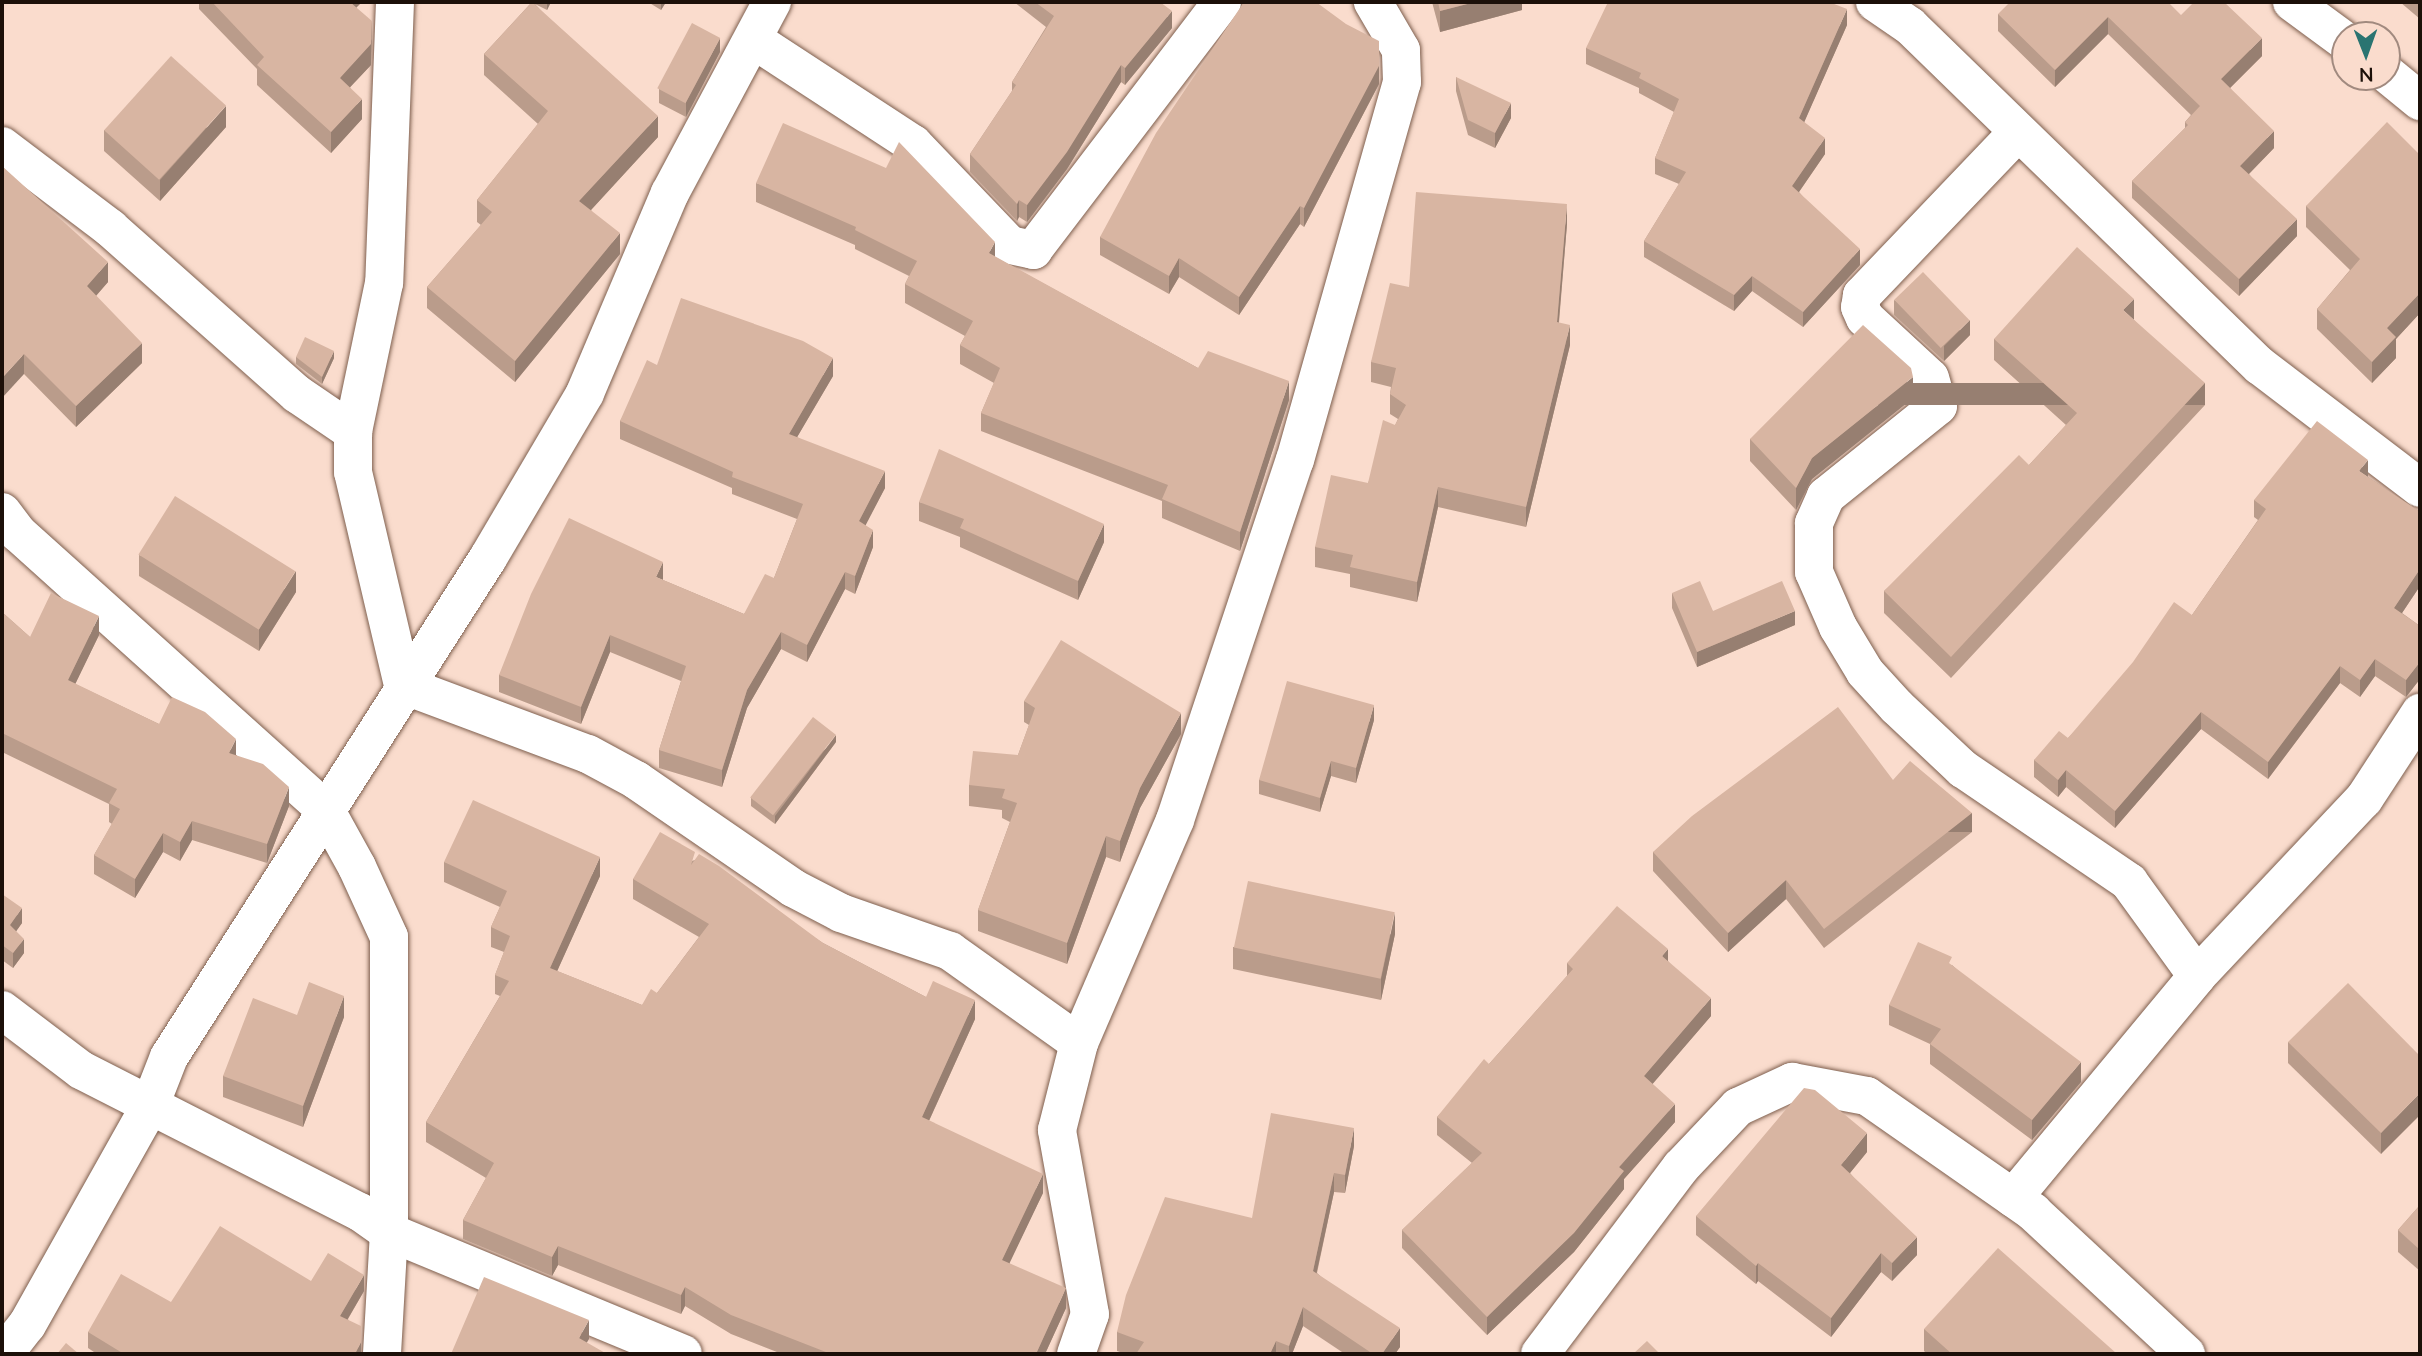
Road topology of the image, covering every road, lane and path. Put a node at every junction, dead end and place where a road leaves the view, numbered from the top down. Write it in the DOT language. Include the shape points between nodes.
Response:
graph roads {
  1 [pos="395,2"];
  2 [pos="772,2"];
  3 [pos="1222,2"];
  4 [pos="1374,2"];
  5 [pos="1874,2"];
  6 [pos="2292,2"];
  7 [pos="2331,31"];
  8 [pos="754,40"];
  9 [pos="2401,85"];
  10 [pos="2420,101"];
  11 [pos="2018,132"];
  12 [pos="2,146"];
  13 [pos="353,432"];
  14 [pos="2420,488"];
  15 [pos="2,512"];
  16 [pos="403,685"];
  17 [pos="2420,713"];
  18 [pos="325,809"];
  19 [pos="2197,976"];
  20 [pos="2,1010"];
  21 [pos="1079,1042"];
  22 [pos="149,1108"];
  23 [pos="2013,1198"];
  24 [pos="389,1232"];
  25 [pos="4,1354"];
  26 [pos="382,1354"];
  27 [pos="683,1354"];
  28 [pos="1076,1354"];
  29 [pos="1540,1354"];
  30 [pos="2186,1354"];
  1 -- 13 [label="street" via="384,284"];
  2 -- 8 [label="street"];
  3 -- 8 [label="street" via="1033,250 1010,245 913,144"];
  4 -- 21 [label="street" via="1401,50 1402,82 1295,460 1175,820"];
  5 -- 11 [label="street" via="1910,26"];
  6 -- 7 [label="street"];
  8 -- 16 [label="street" via="670,193 585,393 488,558"];
  9 -- 10 [label="street"];
  11 -- 14 [label="street" via="2260,366"];
  11 -- 19 [label="street" via="1862,295 1860,307 1865,318 1930,378 1938,406 1826,496 1815,523 1814,572 1838,627 1865,672 1896,707 1963,769 2129,882"];
  12 -- 13 [label="street" via="110,228 297,394"];
  13 -- 16 [label="street" via="354,472"];
  15 -- 18 [label="street" via="18,533"];
  16 -- 18 [label="street"];
  16 -- 21 [label="street" via="588,754 636,780 793,888 841,913 950,951"];
  17 -- 19 [label="street" via="2364,799"];
  18 -- 22 [label="street" via="169,1057"];
  18 -- 24 [label="street" via="388,937"];
  19 -- 23 [label="street"];
  20 -- 22 [label="street" via="81,1070"];
  21 -- 28 [label="street" via="1057,1130 1090,1314"];
  22 -- 24 [label="street" via="360,1212"];
  22 -- 25 [label="street" via="27,1325"];
  23 -- 29 [label="street" via="1867,1096 1792,1082 1738,1107 1681,1167"];
  23 -- 30 [label="street"];
  24 -- 26 [label="street"];
  24 -- 27 [label="street"];
}
